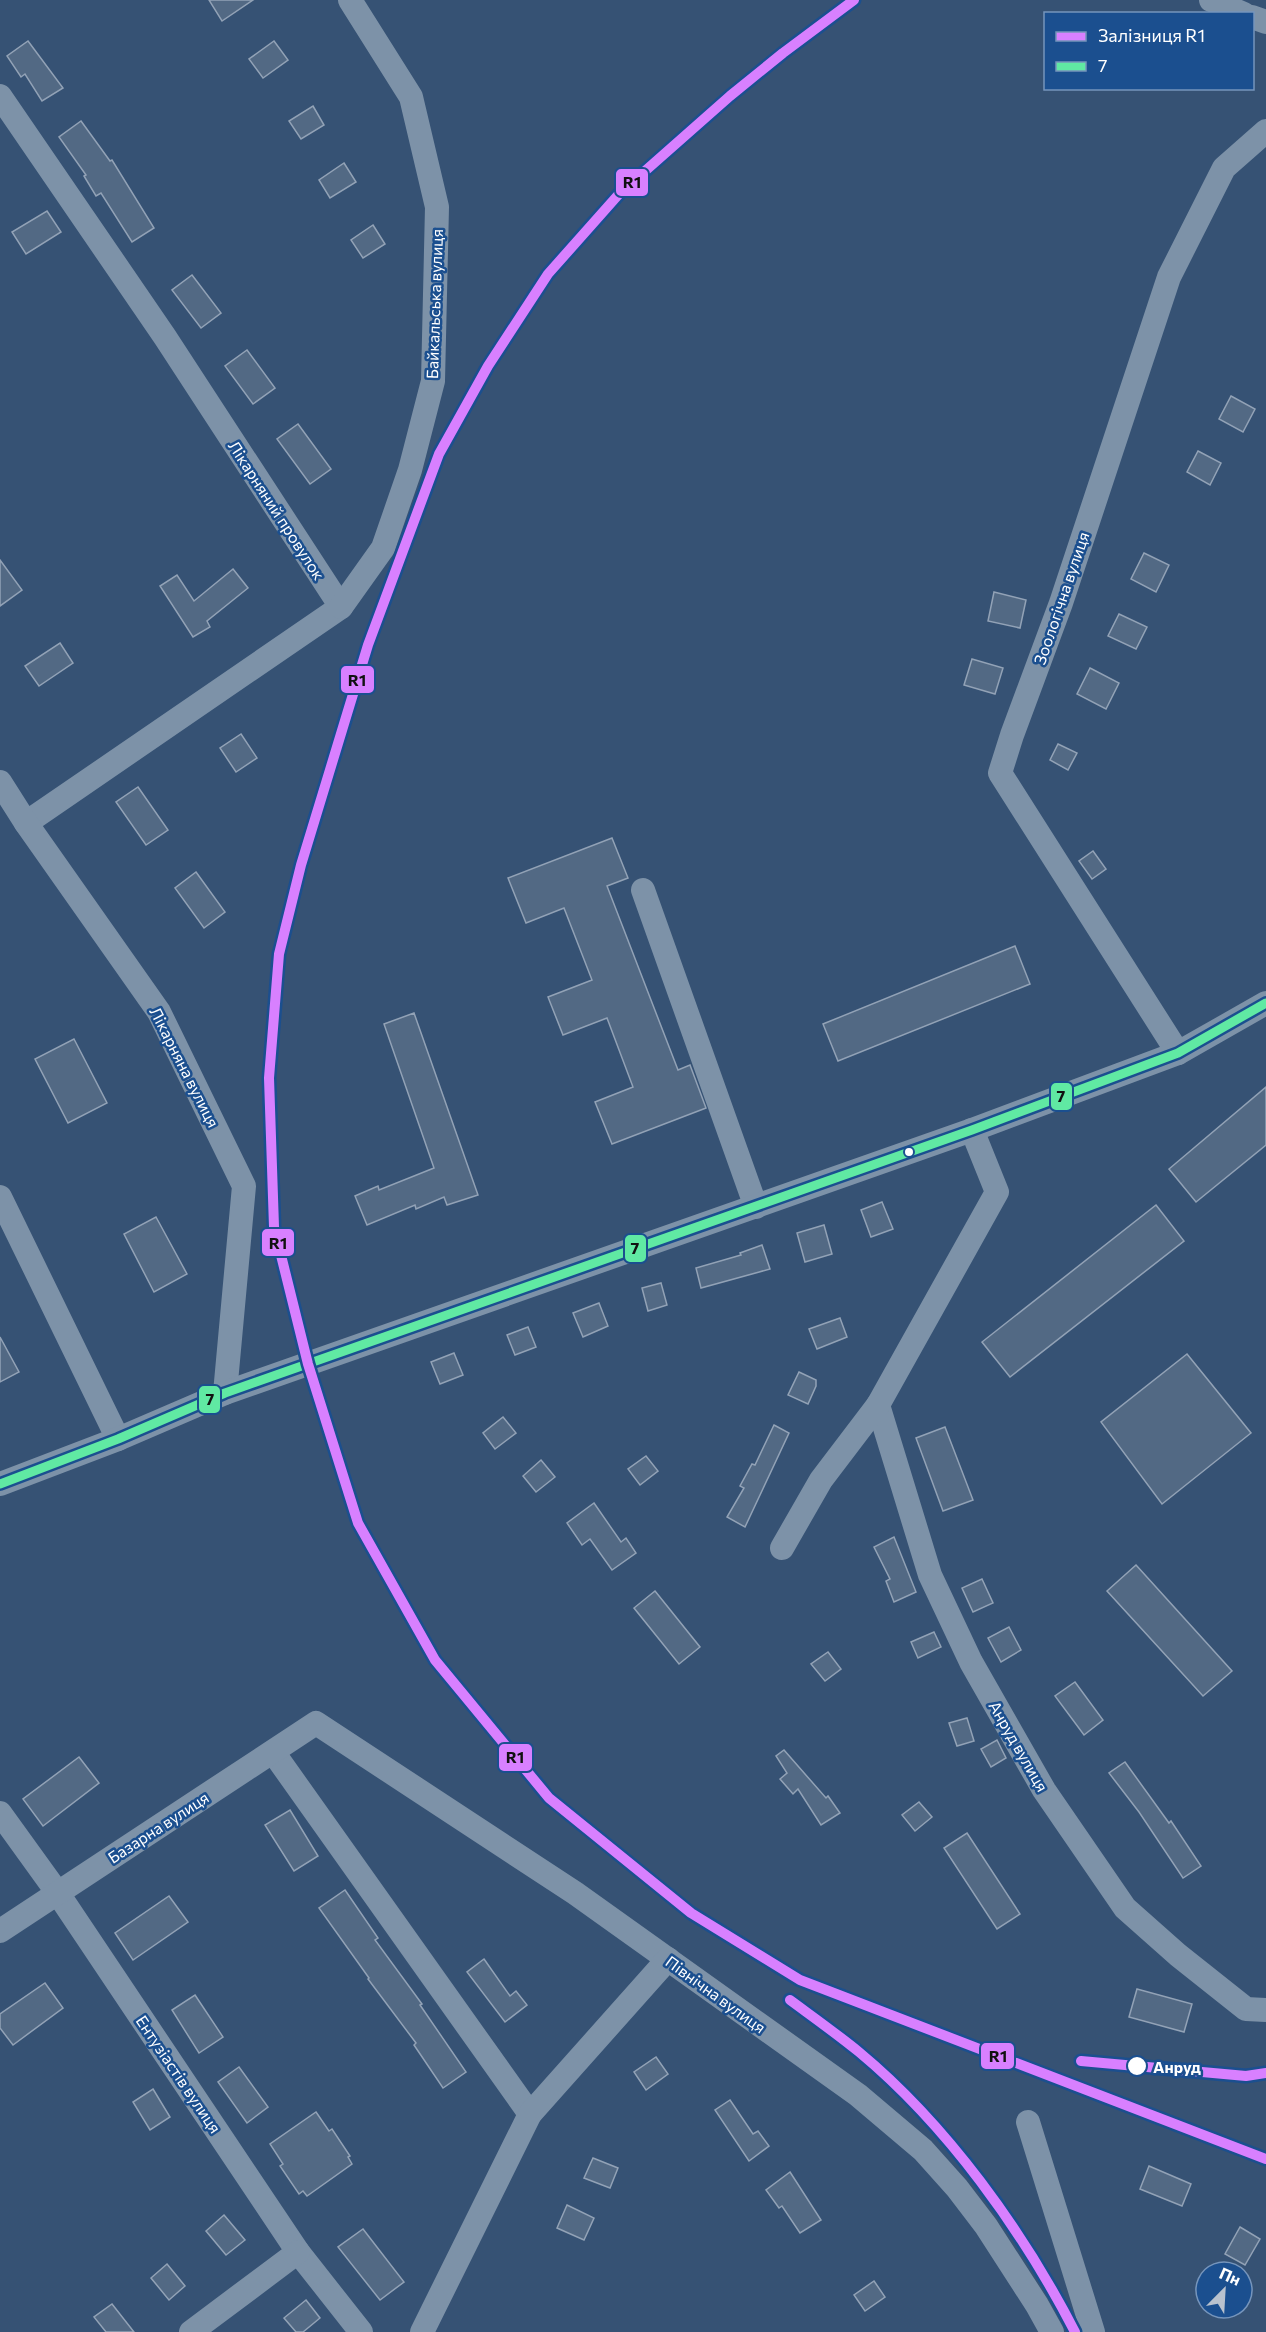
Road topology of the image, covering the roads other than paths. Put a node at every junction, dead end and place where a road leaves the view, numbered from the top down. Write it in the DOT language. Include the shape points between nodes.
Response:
graph roads {
  1 [pos="350,0"];
  2 [pos="1211,0"];
  3 [pos="1239,12"];
  4 [pos="0,96"];
  5 [pos="1266,131"];
  6 [pos="341,607"];
  7 [pos="0,782"];
  8 [pos="26,823"];
  9 [pos="643,890"];
  10 [pos="1266,1003"];
  11 [pos="1178,1053"];
  12 [pos="972,1130"];
  13 [pos="0,1197"];
  14 [pos="756,1207"];
  15 [pos="225,1393"];
  16 [pos="878,1405"];
  17 [pos="118,1439"];
  18 [pos="0,1484"];
  19 [pos="782,1548"];
  20 [pos="315,1723"];
  21 [pos="273,1752"];
  22 [pos="0,1813"];
  23 [pos="57,1892"];
  24 [pos="0,1931"];
  25 [pos="668,1959"];
  26 [pos="1266,2010"];
  27 [pos="530,2114"];
  28 [pos="1028,2122"];
  29 [pos="298,2252"];
  30 [pos="191,2332"];
  31 [pos="361,2332"];
  32 [pos="422,2332"];
  33 [pos="1052,2332"];
  34 [pos="1093,2332"];
  1 -- 6 [label="street, Байкальська вулиця" via="411,97 437,207 433,381 410,470 383,549"];
  2 -- 3 [label="street"];
  4 -- 6 [label="street, Лікарняний провулок" via="165,337"];
  5 -- 11 [label="street, Зоологічна вулиця" via="1224,168 1169,277 1000,773"];
  6 -- 8 [label="street"];
  7 -- 8 [label="street, Лікарняна вулиця"];
  8 -- 15 [label="street, Лікарняна вулиця" via="159,1012 244,1186"];
  9 -- 14 [label="street"];
  10 -- 11 [label="street"];
  11 -- 12 [label="street"];
  12 -- 14 [label="street"];
  12 -- 16 [label="street" via="997,1192"];
  13 -- 17 [label="street"];
  14 -- 15 [label="street"];
  15 -- 17 [label="street"];
  16 -- 19 [label="street" via="821,1480"];
  16 -- 26 [label="street, Анруд вулиця" via="930,1575 971,1662 1044,1790 1125,1908 1246,2009"];
  17 -- 18 [label="street"];
  20 -- 21 [label="street, Базарна вулиця"];
  20 -- 25 [label="street, Північна вулиця" via="479,1828"];
  21 -- 23 [label="street, Базарна вулиця"];
  21 -- 27 [label="street"];
  22 -- 23 [label="street, Ентузіастів вулиця"];
  23 -- 24 [label="street, Базарна вулиця"];
  23 -- 29 [label="street, Ентузіастів вулиця"];
  25 -- 27 [label="street"];
  25 -- 33 [label="street, Північна вулиця" via="858,2095 923,2151 986,2226"];
  27 -- 32 [label="street"];
  28 -- 34 [label="street"];
  29 -- 30 [label="street"];
  29 -- 31 [label="street, Ентузіастів вулиця"];
}
